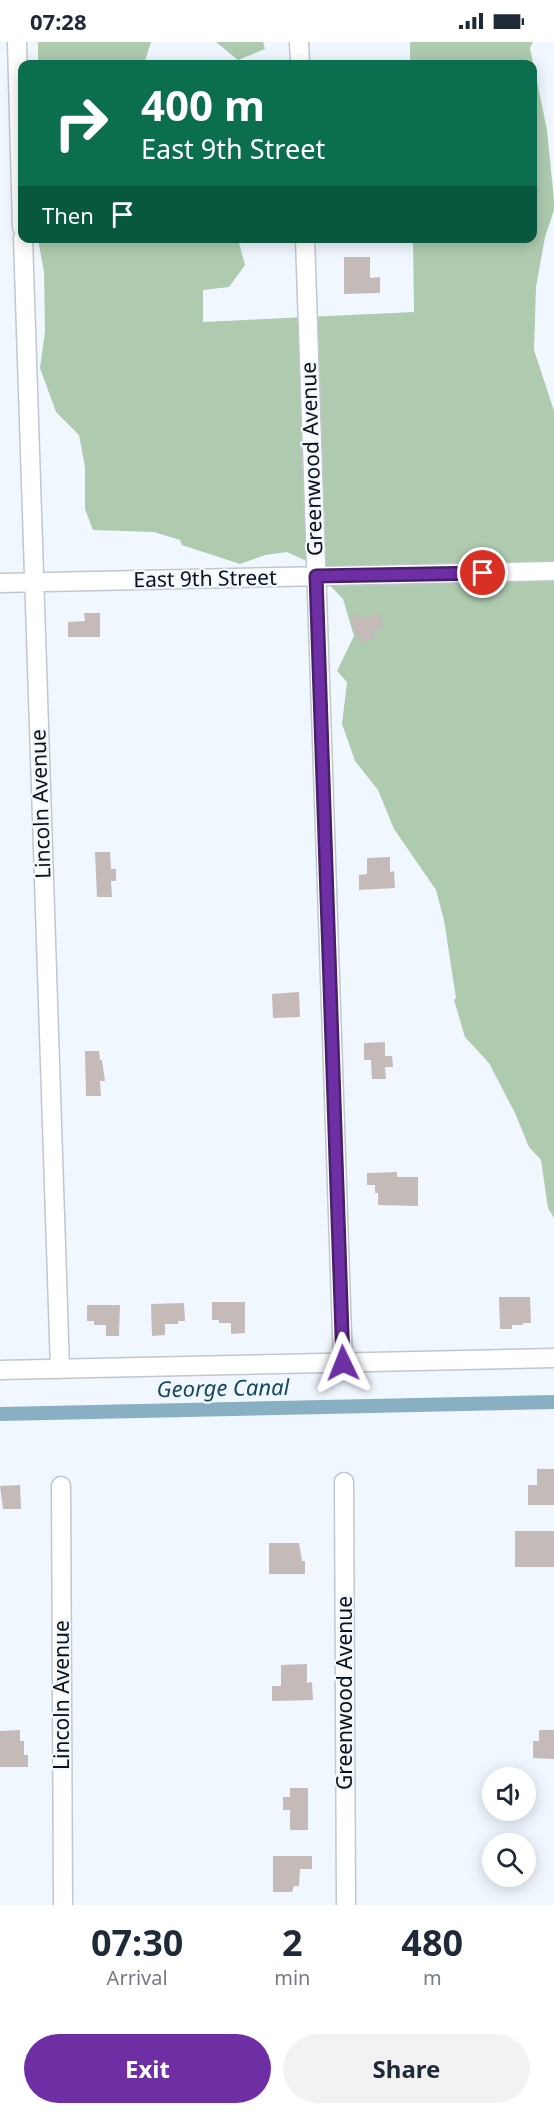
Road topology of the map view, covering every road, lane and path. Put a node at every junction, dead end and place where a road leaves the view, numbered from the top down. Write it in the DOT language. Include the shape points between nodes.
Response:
graph roads {
  1 [pos="17,42"];
  2 [pos="299,42"];
  3 [pos="300,60"];
  4 [pos="18,79"];
  5 [pos="23,243"];
  6 [pos="305,243"];
  7 [pos="554,571"];
  8 [pos="316,576"];
  9 [pos="0,583"];
  10 [pos="34,583"];
  11 [pos="554,1358"];
  12 [pos="343,1363"];
  13 [pos="60,1369"];
  14 [pos="0,1370"];
  15 [pos="344,1482"];
  16 [pos="61,1486"];
  17 [pos="63,1905"];
  18 [pos="346,1905"];
  1 -- 4 [label="street"];
  2 -- 3 [label="street"];
  5 -- 10 [label="street, Lincoln Avenue"];
  6 -- 8 [label="street, Greenwood Avenue"];
  7 -- 8 [label="street, East 9th Street"];
  8 -- 10 [label="street, East 9th Street"];
  8 -- 12 [label="street, Greenwood Avenue"];
  9 -- 10 [label="street, East 9th Street"];
  10 -- 13 [label="street, Lincoln Avenue"];
  11 -- 12 [label="street"];
  12 -- 13 [label="street"];
  13 -- 14 [label="street"];
  15 -- 18 [label="street, Greenwood Avenue"];
  16 -- 17 [label="street, Lincoln Avenue"];
}
